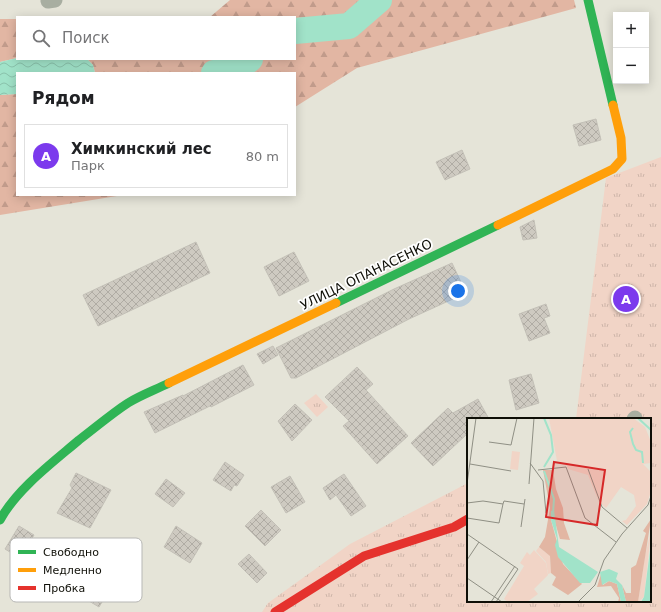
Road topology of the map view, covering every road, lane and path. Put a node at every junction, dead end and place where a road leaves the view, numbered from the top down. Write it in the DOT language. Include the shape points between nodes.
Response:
graph roads {
  1 [pos="588,0"];
  2 [pos="0,520"];
  3 [pos="467,520"];
  4 [pos="275,612"];
  1 -- 2 [label="street, УЛИЦА ОПАНАСЕНКО" via="621,138 622,159 613,169 128,403 55,460 16,497"];
  3 -- 4 [label="street" via="454,528 364,556"];
}
